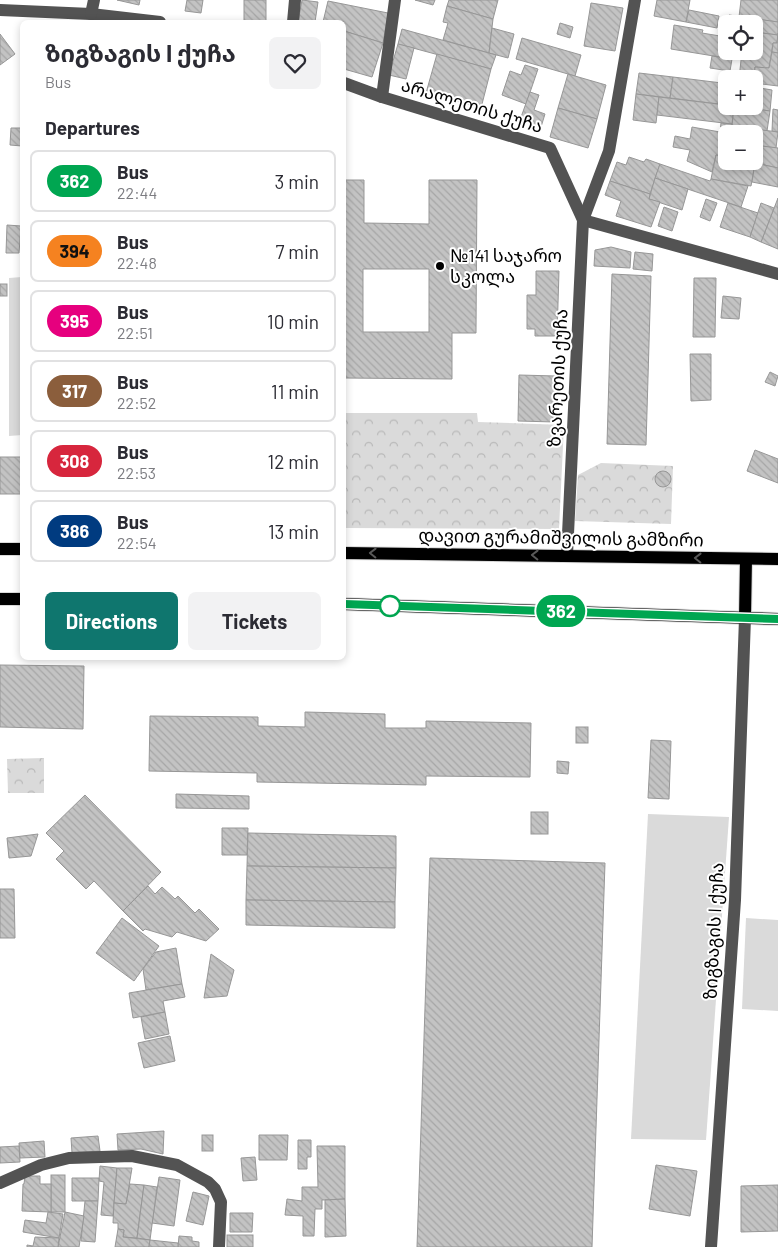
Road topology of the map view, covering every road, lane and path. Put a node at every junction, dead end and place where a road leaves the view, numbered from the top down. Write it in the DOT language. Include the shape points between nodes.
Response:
graph roads {
  1 [pos="94,0"];
  2 [pos="295,0"];
  3 [pos="395,0"];
  4 [pos="635,0"];
  5 [pos="0,10"];
  6 [pos="91,14"];
  7 [pos="143,20"];
  8 [pos="293,20"];
  9 [pos="346,84"];
  10 [pos="382,97"];
  11 [pos="583,220"];
  12 [pos="778,274"];
  13 [pos="0,549"];
  14 [pos="20,549"];
  15 [pos="346,553"];
  16 [pos="567,555"];
  17 [pos="746,559"];
  18 [pos="778,559"];
  19 [pos="0,599"];
  20 [pos="20,599"];
  21 [pos="346,604"];
  22 [pos="744,618"];
  23 [pos="778,619"];
  24 [pos="0,1183"];
  25 [pos="220,1247"];
  26 [pos="711,1247"];
  1 -- 6 [label="street"];
  2 -- 8 [label="street"];
  3 -- 10 [label="street"];
  4 -- 11 [label="street, ზვარეთის ქუჩა" via="609,151"];
  5 -- 6 [label="street"];
  6 -- 7 [label="street"];
  9 -- 10 [label="street, არალეთის ქუჩა"];
  10 -- 11 [label="street, არალეთის ქუჩა" via="550,148"];
  11 -- 12 [label="street"];
  11 -- 16 [label="street, ზვარეთის ქუჩა"];
  13 -- 14 [label="main road"];
  16 -- 15 [label="main road, დავით გურამიშვილის გამზირი, one-way"];
  17 -- 16 [label="main road, დავით გურამიშვილის გამზირი, one-way"];
  17 -- 18 [label="main road, დავით გურამიშვილის გამზირი"];
  17 -- 22 [label="main road"];
  19 -- 20 [label="main road"];
  21 -- 22 [label="main road"];
  22 -- 23 [label="main road"];
  22 -- 26 [label="street, ზიგზაგის I ქუჩა" via="735,900"];
  24 -- 25 [label="street" via="40,1165 69,1158 132,1156 177,1165 215,1189 221,1202"];
}
